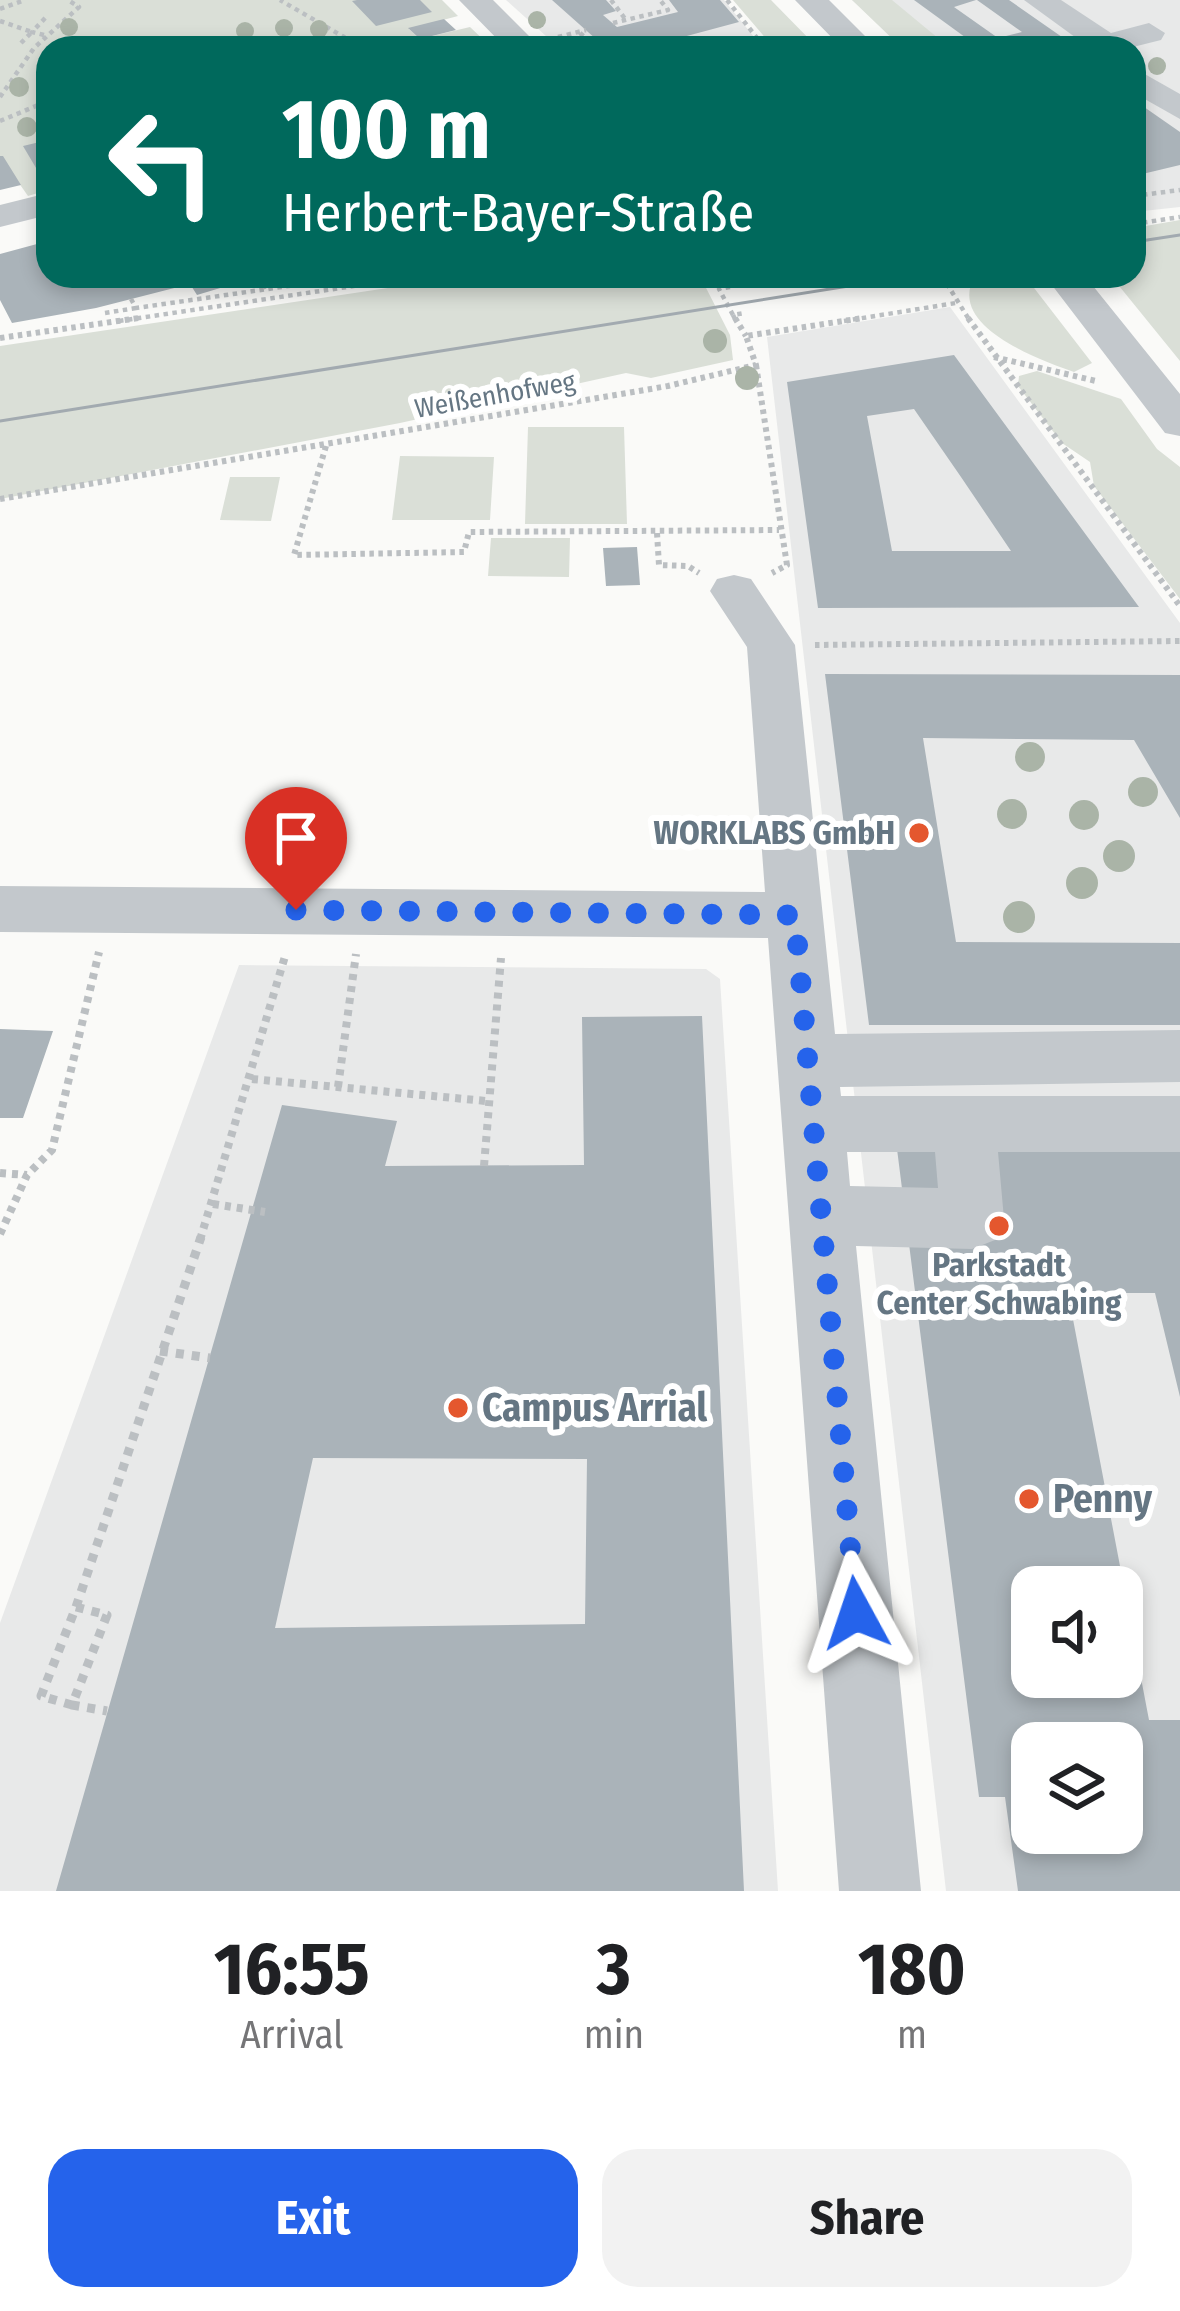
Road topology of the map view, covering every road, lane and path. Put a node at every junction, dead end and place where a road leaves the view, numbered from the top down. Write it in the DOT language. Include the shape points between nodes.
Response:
graph roads {
  1 [pos="25,0"];
  2 [pos="68,0"];
  3 [pos="282,0"];
  4 [pos="611,0"];
  5 [pos="660,0"];
  6 [pos="727,0"];
  7 [pos="811,0"];
  8 [pos="1040,0"];
  9 [pos="1098,0"];
  10 [pos="0,9"];
  11 [pos="473,12"];
  12 [pos="49,15"];
  13 [pos="626,20"];
  14 [pos="0,21"];
  15 [pos="613,23"];
  16 [pos="32,32"];
  17 [pos="579,32"];
  18 [pos="1149,33"];
  19 [pos="44,35"];
  20 [pos="341,36"];
  21 [pos="508,36"];
  22 [pos="584,36"];
  23 [pos="756,36"];
  24 [pos="848,36"];
  25 [pos="1087,36"];
  26 [pos="1138,36"];
  27 [pos="21,43"];
  28 [pos="36,45"];
  29 [pos="1180,52"];
  30 [pos="13,73"];
  31 [pos="0,74"];
  32 [pos="1146,86"];
  33 [pos="0,98"];
  34 [pos="36,106"];
  35 [pos="1180,110"];
  36 [pos="0,121"];
  37 [pos="1180,190"];
  38 [pos="1146,194"];
  39 [pos="36,206"];
  40 [pos="0,216"];
  41 [pos="1180,217"];
  42 [pos="1146,222"];
  43 [pos="275,288"];
  44 [pos="320,288"];
  45 [pos="718,288"];
  46 [pos="947,288"];
  47 [pos="1074,288"];
  48 [pos="268,289"];
  49 [pos="131,299"];
  50 [pos="956,303"];
  51 [pos="136,308"];
  52 [pos="744,313"];
  53 [pos="734,315"];
  54 [pos="109,322"];
  55 [pos="746,337"];
  56 [pos="0,338"];
  57 [pos="993,357"];
  58 [pos="755,365"];
  59 [pos="1102,383"];
  60 [pos="1180,423"];
  61 [pos="326,446"];
  62 [pos="0,499"];
  63 [pos="779,530"];
  64 [pos="657,533"];
  65 [pos="734,591"];
  66 [pos="1180,606"];
  67 [pos="1180,641"];
  68 [pos="771,645"];
  69 [pos="0,909"];
  70 [pos="109,910"];
  71 [pos="296,910"];
  72 [pos="362,910"];
  73 [pos="507,912"];
  74 [pos="795,915"];
  75 [pos="1180,1056"];
  76 [pos="252,1078"];
  77 [pos="338,1087"];
  78 [pos="812,1093"];
  79 [pos="486,1101"];
  80 [pos="964,1124"];
  81 [pos="1180,1124"];
  82 [pos="484,1166"];
  83 [pos="0,1173"];
  84 [pos="27,1175"];
  85 [pos="212,1204"];
  86 [pos="265,1212"];
  87 [pos="821,1215"];
  88 [pos="0,1234"];
  89 [pos="160,1351"];
  90 [pos="210,1358"];
  91 [pos="76,1607"];
  92 [pos="72,1705"];
  93 [pos="107,1712"];
  94 [pos="880,1891"];
  1 -- 10 [label="path"];
  2 -- 19 [label="path" via="79,7"];
  3 -- 20 [label="path"];
  4 -- 13 [label="path"];
  5 -- 13 [label="path" via="668,10"];
  6 -- 23 [label="path"];
  7 -- 24 [label="street"];
  8 -- 25 [label="street"];
  9 -- 18 [label="street"];
  11 -- 21 [label="street"];
  12 -- 16 [label="path"];
  13 -- 15 [label="path"];
  14 -- 16 [label="path"];
  16 -- 19 [label="path"];
  16 -- 27 [label="path"];
  17 -- 22 [label="path"];
  18 -- 26 [label="street"];
  18 -- 29 [label="street"];
  28 -- 30 [label="path"];
  30 -- 31 [label="path"];
  30 -- 33 [label="path"];
  32 -- 35 [label="street"];
  34 -- 36 [label="path"];
  37 -- 38 [label="path"];
  39 -- 40 [label="street"];
  41 -- 42 [label="path"];
  43 -- 48 [label="path"];
  44 -- 54 [label="path"];
  45 -- 53 [label="path"];
  46 -- 50 [label="path"];
  47 -- 60 [label="street"];
  48 -- 51 [label="path"];
  49 -- 51 [label="path"];
  50 -- 55 [label="path"];
  50 -- 57 [label="path"];
  51 -- 54 [label="path" via="104,310"];
  52 -- 53 [label="path"];
  53 -- 55 [label="path"];
  54 -- 56 [label="path"];
  55 -- 58 [label="path"];
  57 -- 59 [label="path"];
  57 -- 66 [label="path"];
  58 -- 61 [label="path, Weißenhofweg"];
  58 -- 63 [label="path"];
  61 -- 62 [label="path, Weißenhofweg"];
  61 -- 64 [label="path" via="294,555 464,552 469,532"];
  63 -- 64 [label="path"];
  63 -- 65 [label="path" via="788,566"];
  64 -- 65 [label="path" via="659,565 688,566"];
  65 -- 68 [label="street"];
  67 -- 68 [label="path"];
  68 -- 74 [label="street"];
  69 -- 70 [label="street"];
  70 -- 71 [label="street"];
  70 -- 84 [label="path" via="52,1150"];
  71 -- 72 [label="street"];
  71 -- 76 [label="path"];
  72 -- 73 [label="street"];
  72 -- 77 [label="path"];
  73 -- 74 [label="street"];
  73 -- 79 [label="path"];
  74 -- 78 [label="street"];
  75 -- 78 [label="street"];
  76 -- 77 [label="path"];
  76 -- 85 [label="path"];
  77 -- 79 [label="path"];
  78 -- 80 [label="street"];
  78 -- 87 [label="street"];
  79 -- 82 [label="path"];
  80 -- 81 [label="street"];
  80 -- 87 [label="street" via="972,1219"];
  83 -- 84 [label="path"];
  84 -- 88 [label="path"];
  85 -- 86 [label="path"];
  85 -- 89 [label="path"];
  87 -- 94 [label="street"];
  89 -- 90 [label="path"];
  89 -- 91 [label="path"];
  91 -- 92 [label="path" via="107,1616"];
  91 -- 92 [label="path" via="41,1696"];
  92 -- 93 [label="path"];
}
